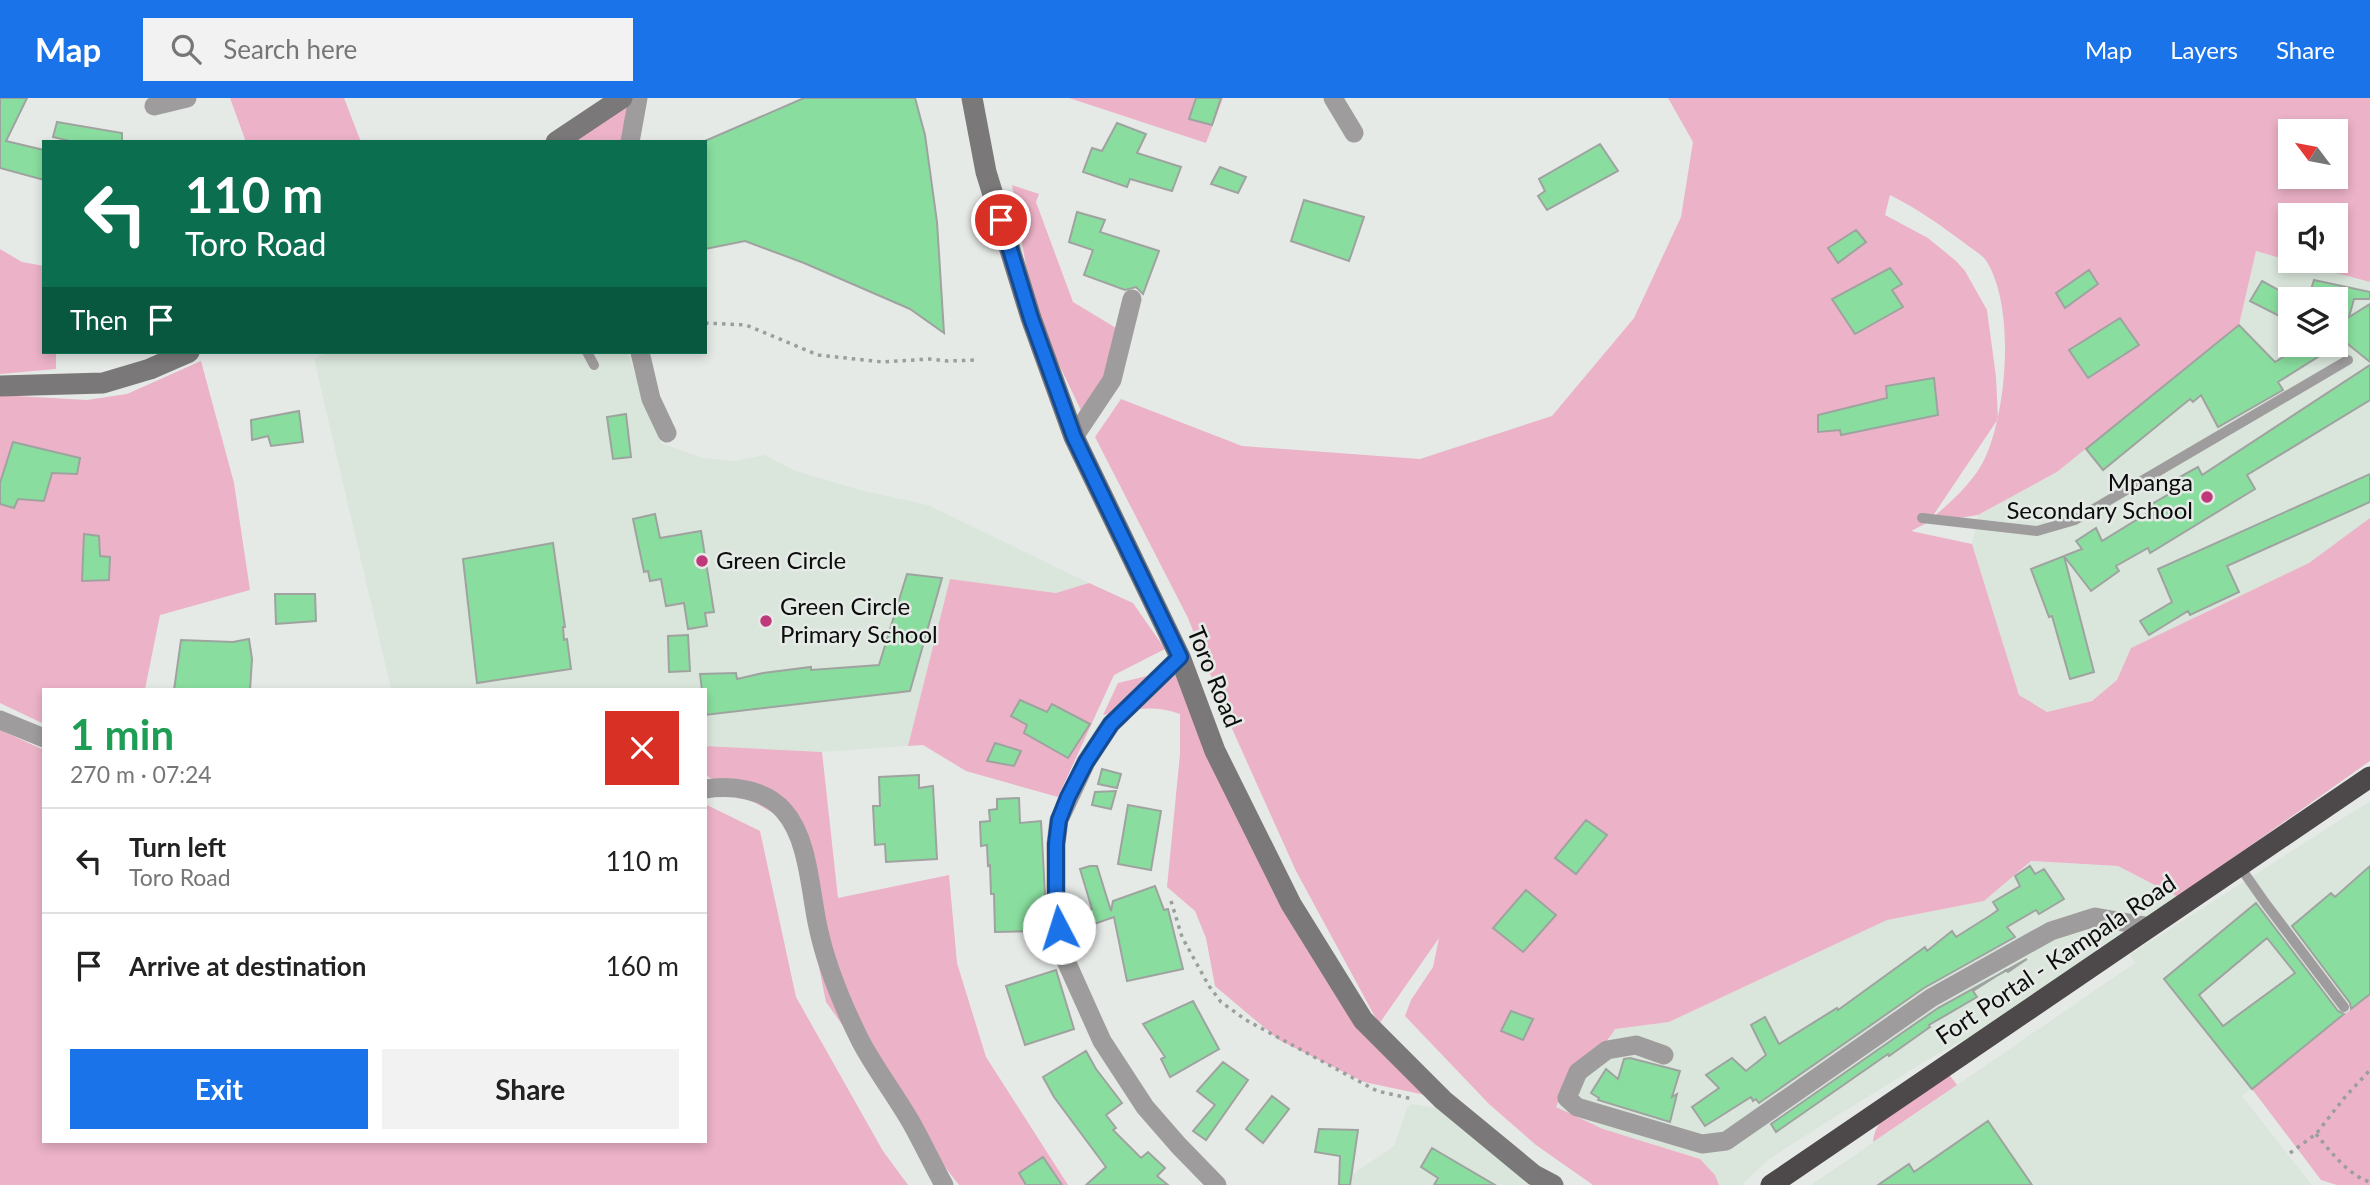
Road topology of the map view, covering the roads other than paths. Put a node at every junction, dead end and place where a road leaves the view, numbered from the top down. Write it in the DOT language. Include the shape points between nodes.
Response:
graph roads {
  1 [pos="187,98"];
  2 [pos="622,98"];
  3 [pos="638,98"];
  4 [pos="972,98"];
  5 [pos="1333,98"];
  6 [pos="154,106"];
  7 [pos="1354,133"];
  8 [pos="559,140"];
  9 [pos="630,140"];
  10 [pos="1132,299"];
  11 [pos="184,354"];
  12 [pos="588,354"];
  13 [pos="640,354"];
  14 [pos="2348,360"];
  15 [pos="594,365"];
  16 [pos="0,386"];
  17 [pos="667,433"];
  18 [pos="1074,437"];
  19 [pos="1922,518"];
  20 [pos="1180,657"];
  21 [pos="0,720"];
  22 [pos="42,737"];
  23 [pos="2370,777"];
  24 [pos="707,789"];
  25 [pos="2240,867"];
  26 [pos="2151,927"];
  27 [pos="2344,1007"];
  28 [pos="1664,1055"];
  29 [pos="944,1185"];
  30 [pos="1217,1185"];
  31 [pos="1553,1185"];
  32 [pos="1771,1185"];
  1 -- 6 [label="street"];
  2 -- 8 [label="main road"];
  3 -- 9 [label="street"];
  4 -- 18 [label="main road, Toro Road" via="986,172"];
  5 -- 7 [label="street"];
  10 -- 18 [label="street" via="1112,380"];
  11 -- 16 [label="main road" via="103,383"];
  12 -- 15 [label="lane"];
  13 -- 17 [label="street" via="651,398"];
  14 -- 19 [label="lane" via="2075,520 2037,531"];
  18 -- 20 [label="main road, Toro Road"];
  20 -- 30 [label="street" via="1111,724 1086,762 1059,820 1056,898 1066,961 1102,1041 1145,1107"];
  20 -- 31 [label="main road, Toro Road" via="1215,751 1291,904 1363,1020 1443,1100 1534,1175"];
  21 -- 22 [label="street"];
  23 -- 25 [label="highway, Fort Portal - Kampala Road"];
  24 -- 29 [label="street" via="722,786 769,798 796,830 818,929 840,993 862,1043"];
  25 -- 26 [label="highway, Fort Portal - Kampala Road"];
  25 -- 27 [label="lane"];
  26 -- 28 [label="street" via="2095,917 2051,931 1931,998 1726,1141 1702,1144 1577,1107 1567,1098 1578,1072 1607,1050 1636,1045"];
  26 -- 32 [label="highway, Fort Portal - Kampala Road"];
}
